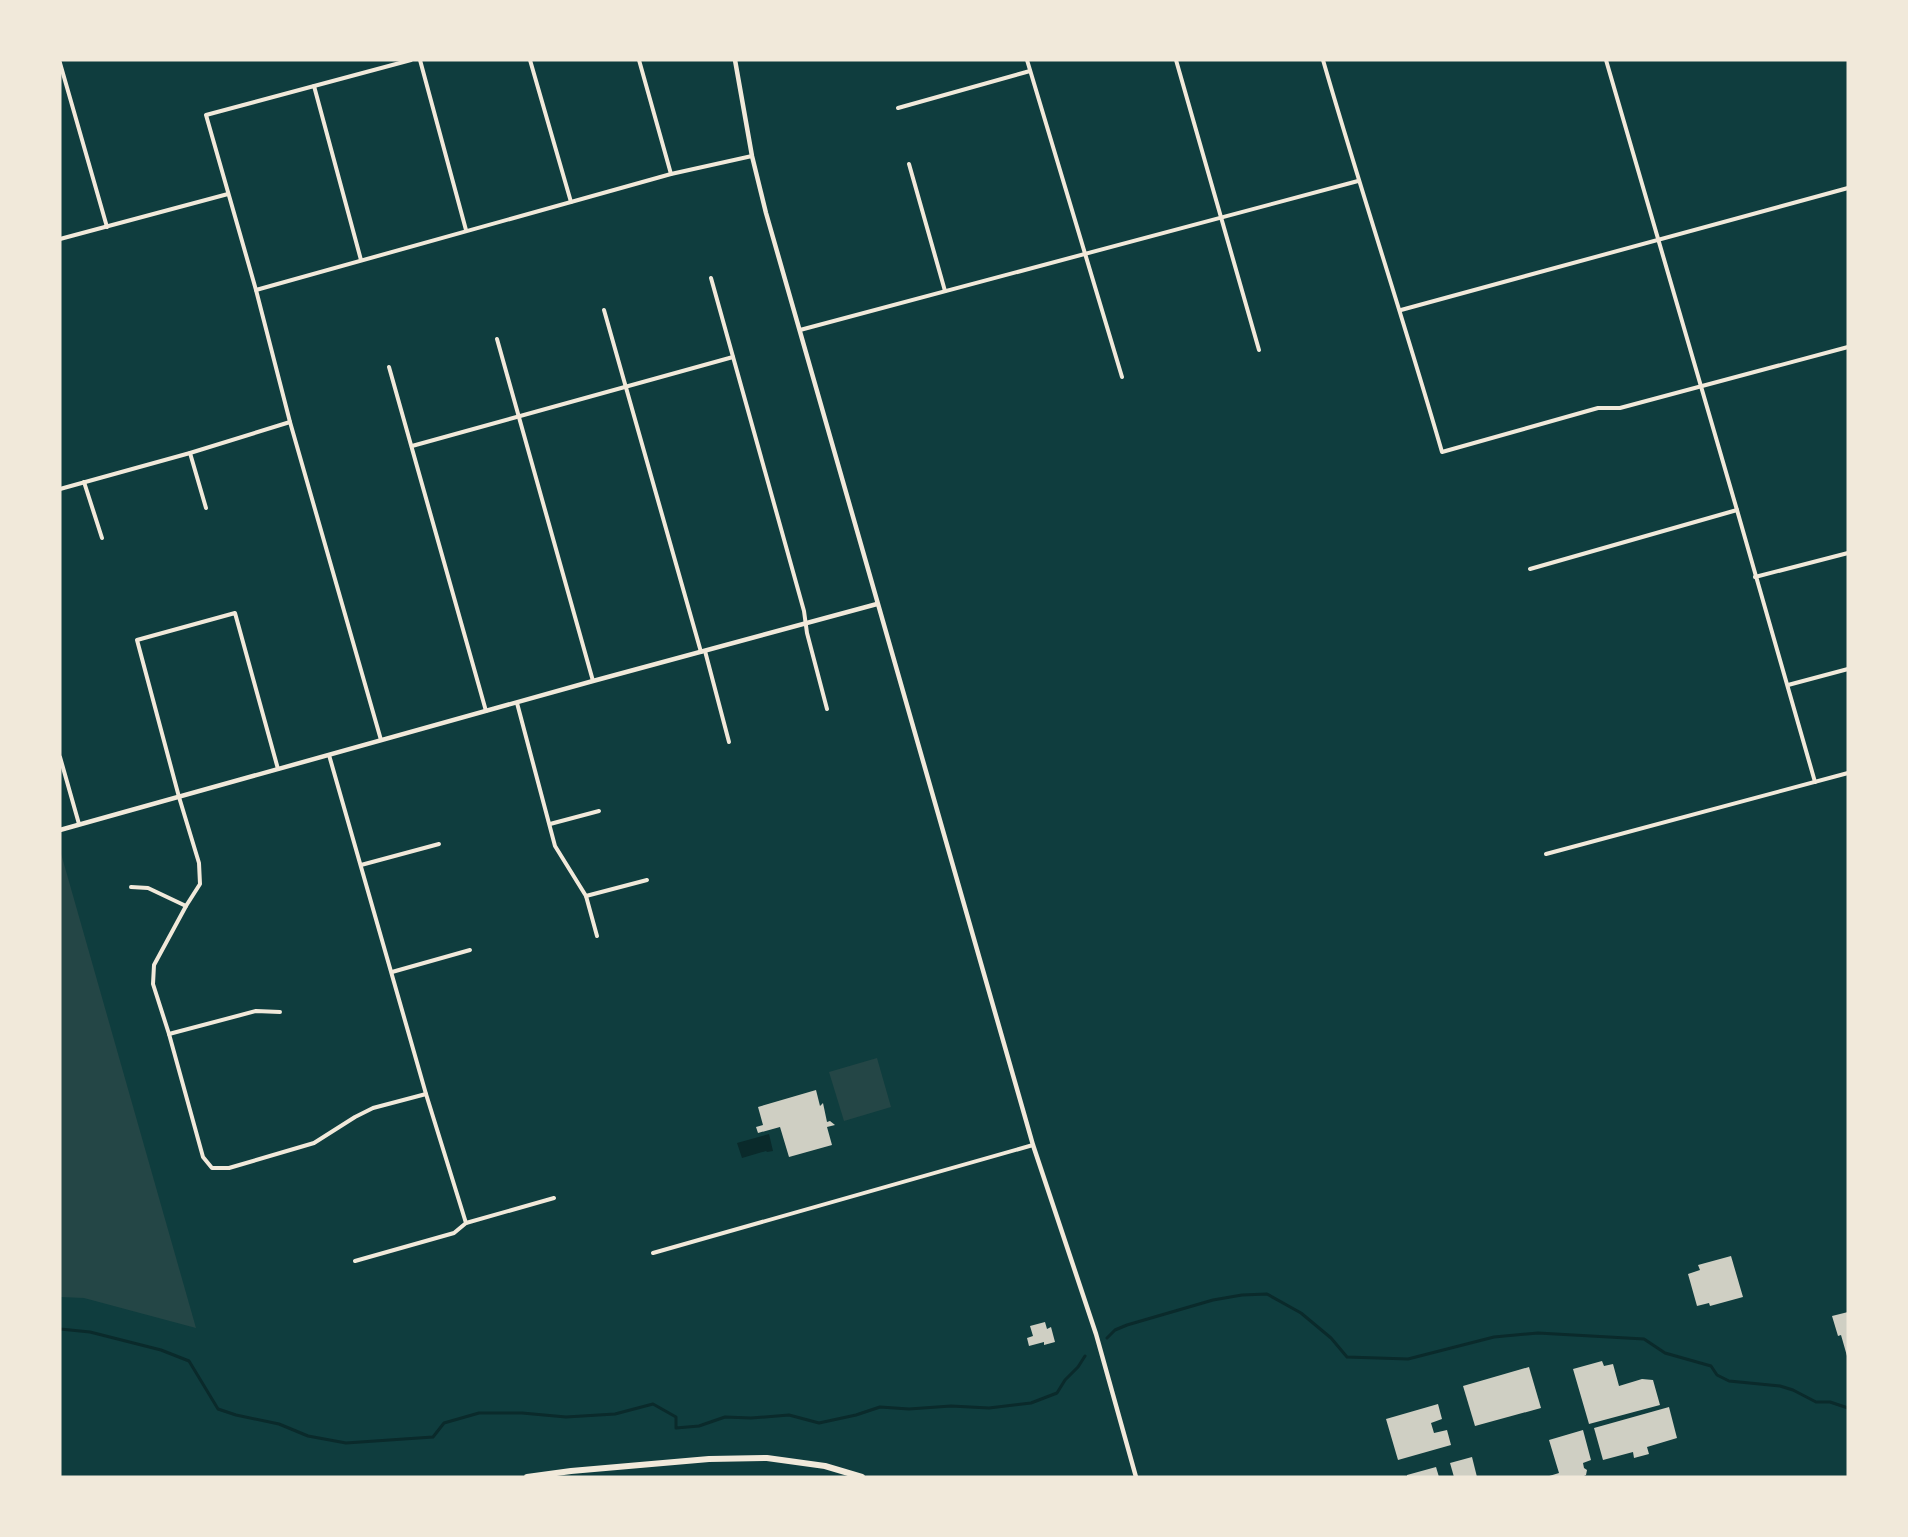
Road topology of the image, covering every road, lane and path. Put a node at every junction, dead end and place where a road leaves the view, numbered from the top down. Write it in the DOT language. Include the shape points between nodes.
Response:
graph roads {
  1 [pos="411,60"];
  2 [pos="420,60"];
  3 [pos="530,60"];
  4 [pos="639,60"];
  5 [pos="735,60"];
  6 [pos="1027,60"];
  7 [pos="1176,60"];
  8 [pos="1323,60"];
  9 [pos="1606,60"];
  10 [pos="60,63"];
  11 [pos="1030,71"];
  12 [pos="314,86"];
  13 [pos="898,108"];
  14 [pos="752,156"];
  15 [pos="909,164"];
  16 [pos="671,174"];
  17 [pos="1358,181"];
  18 [pos="1848,188"];
  19 [pos="228,194"];
  20 [pos="570,202"];
  21 [pos="1221,218"];
  22 [pos="107,227"];
  23 [pos="466,230"];
  24 [pos="60,239"];
  25 [pos="1659,240"];
  26 [pos="1086,254"];
  27 [pos="362,260"];
  28 [pos="711,278"];
  29 [pos="256,290"];
  30 [pos="945,291"];
  31 [pos="604,310"];
  32 [pos="1401,310"];
  33 [pos="800,330"];
  34 [pos="497,339"];
  35 [pos="1848,347"];
  36 [pos="1259,350"];
  37 [pos="733,357"];
  38 [pos="390,367"];
  39 [pos="1122,376"];
  40 [pos="626,386"];
  41 [pos="1701,387"];
  42 [pos="519,417"];
  43 [pos="290,422"];
  44 [pos="412,446"];
  45 [pos="190,453"];
  46 [pos="84,482"];
  47 [pos="60,489"];
  48 [pos="206,508"];
  49 [pos="1737,510"];
  50 [pos="102,538"];
  51 [pos="1848,553"];
  52 [pos="1530,569"];
  53 [pos="1755,577"];
  54 [pos="877,604"];
  55 [pos="806,622"];
  56 [pos="703,651"];
  57 [pos="1848,669"];
  58 [pos="593,681"];
  59 [pos="1788,684"];
  60 [pos="517,703"];
  61 [pos="827,709"];
  62 [pos="486,711"];
  63 [pos="381,740"];
  64 [pos="729,742"];
  65 [pos="329,755"];
  66 [pos="60,757"];
  67 [pos="278,769"];
  68 [pos="1848,773"];
  69 [pos="1815,782"];
  70 [pos="179,797"];
  71 [pos="599,811"];
  72 [pos="79,824"];
  73 [pos="550,824"];
  74 [pos="60,830"];
  75 [pos="439,844"];
  76 [pos="1546,854"];
  77 [pos="361,865"];
  78 [pos="647,880"];
  79 [pos="131,887"];
  80 [pos="586,896"];
  81 [pos="186,906"];
  82 [pos="597,936"];
  83 [pos="470,950"];
  84 [pos="392,972"];
  85 [pos="280,1012"];
  86 [pos="169,1034"];
  87 [pos="426,1094"];
  88 [pos="1032,1145"];
  89 [pos="554,1198"];
  90 [pos="466,1223"];
  91 [pos="653,1253"];
  92 [pos="355,1262"];
  93 [pos="527,1477"];
  94 [pos="862,1477"];
  95 [pos="1137,1477"];
  1 -- 12 [label="street"];
  2 -- 23 [label="street"];
  3 -- 20 [label="street"];
  4 -- 16 [label="street"];
  5 -- 14 [label="street"];
  6 -- 11 [label="street"];
  7 -- 21 [label="street"];
  8 -- 17 [label="street"];
  9 -- 25 [label="street"];
  10 -- 22 [label="street"];
  11 -- 13 [label="street"];
  11 -- 26 [label="street"];
  12 -- 19 [label="street" via="206,115"];
  12 -- 27 [label="street"];
  14 -- 16 [label="street"];
  14 -- 33 [label="street"];
  15 -- 30 [label="street"];
  16 -- 20 [label="street"];
  17 -- 21 [label="street"];
  17 -- 32 [label="street"];
  18 -- 25 [label="street"];
  19 -- 22 [label="street"];
  19 -- 29 [label="street"];
  20 -- 23 [label="street"];
  21 -- 26 [label="street"];
  21 -- 36 [label="street"];
  22 -- 24 [label="street"];
  23 -- 27 [label="street"];
  25 -- 32 [label="street"];
  25 -- 41 [label="street"];
  26 -- 30 [label="street"];
  26 -- 39 [label="street"];
  27 -- 29 [label="street"];
  28 -- 37 [label="street"];
  29 -- 43 [label="street"];
  30 -- 33 [label="street"];
  31 -- 40 [label="street"];
  32 -- 41 [label="street" via="1442,452 1598,408 1620,408"];
  33 -- 54 [label="street"];
  34 -- 42 [label="street"];
  35 -- 41 [label="street"];
  37 -- 40 [label="street"];
  37 -- 55 [label="street"];
  38 -- 44 [label="street"];
  40 -- 42 [label="street"];
  40 -- 56 [label="street"];
  41 -- 49 [label="street"];
  42 -- 44 [label="street"];
  42 -- 58 [label="street"];
  43 -- 45 [label="street"];
  43 -- 63 [label="street"];
  44 -- 62 [label="street"];
  45 -- 46 [label="street"];
  45 -- 48 [label="street"];
  46 -- 47 [label="street"];
  46 -- 50 [label="street"];
  49 -- 52 [label="street"];
  49 -- 53 [label="street"];
  51 -- 53 [label="street"];
  53 -- 59 [label="street"];
  54 -- 55 [label="street"];
  54 -- 88 [label="street"];
  55 -- 56 [label="street"];
  55 -- 61 [label="street"];
  56 -- 58 [label="street"];
  56 -- 64 [label="street"];
  57 -- 59 [label="street"];
  58 -- 60 [label="street"];
  59 -- 69 [label="street"];
  60 -- 62 [label="street"];
  60 -- 73 [label="street"];
  62 -- 63 [label="street"];
  63 -- 65 [label="street"];
  65 -- 67 [label="street"];
  65 -- 77 [label="street"];
  66 -- 72 [label="street"];
  67 -- 70 [label="street"];
  67 -- 70 [label="street" via="235,613 137,640"];
  68 -- 69 [label="street"];
  69 -- 76 [label="street"];
  70 -- 72 [label="street"];
  70 -- 81 [label="street" via="200,873 200,884"];
  71 -- 73 [label="street"];
  72 -- 74 [label="street"];
  73 -- 80 [label="street" via="555,846"];
  75 -- 77 [label="street"];
  77 -- 84 [label="street"];
  78 -- 80 [label="street"];
  79 -- 81 [label="street" via="148,888"];
  80 -- 82 [label="street"];
  81 -- 86 [label="street" via="154,965 153,984"];
  83 -- 84 [label="street"];
  84 -- 87 [label="street"];
  85 -- 86 [label="street" via="256,1011"];
  86 -- 87 [label="street" via="203,1157 212,1168 229,1168 314,1143 373,1108"];
  87 -- 90 [label="street"];
  88 -- 91 [label="street"];
  88 -- 95 [label="street" via="1096,1334"];
  89 -- 90 [label="street"];
  90 -- 92 [label="street" via="454,1233"];
  93 -- 94 [label="main road" via="709,1459 767,1458 825,1466"];
}
